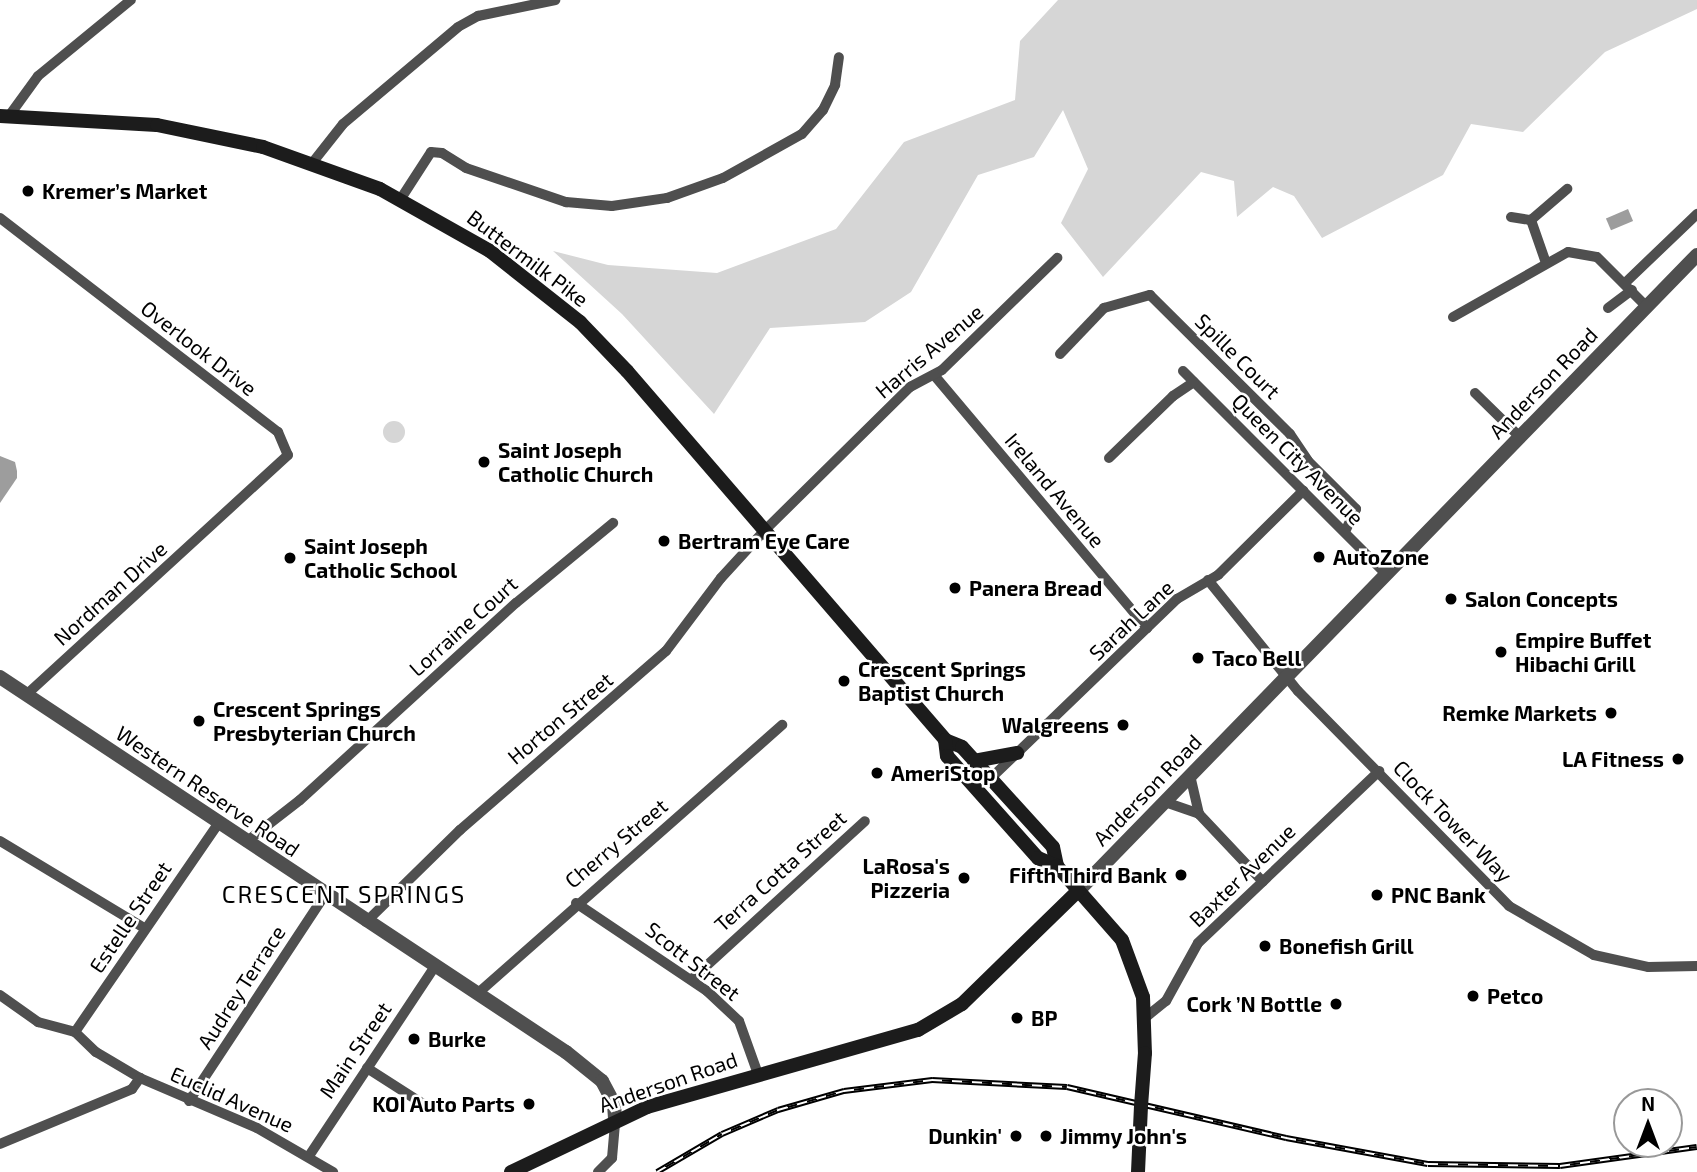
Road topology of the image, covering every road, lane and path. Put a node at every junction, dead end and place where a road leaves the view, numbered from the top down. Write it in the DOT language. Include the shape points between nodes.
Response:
graph roads {
  1 [pos="131,0"];
  2 [pos="555,0"];
  3 [pos="839,57"];
  4 [pos="5,116"];
  5 [pos="313,162"];
  6 [pos="1567,189"];
  7 [pos="400,200"];
  8 [pos="1697,214"];
  9 [pos="1511,217"];
  10 [pos="0,218"];
  11 [pos="1531,220"];
  12 [pos="1697,255"];
  13 [pos="1057,258"];
  14 [pos="1546,263"];
  15 [pos="1628,286"];
  16 [pos="1647,307"];
  17 [pos="1608,308"];
  18 [pos="1453,317"];
  19 [pos="1060,354"];
  20 [pos="1183,371"];
  21 [pos="934,375"];
  22 [pos="1195,382"];
  23 [pos="1475,393"];
  24 [pos="1520,437"];
  25 [pos="1109,458"];
  26 [pos="1303,491"];
  27 [pos="218,521"];
  28 [pos="612,523"];
  29 [pos="765,530"];
  30 [pos="1345,533"];
  31 [pos="1386,574"];
  32 [pos="1208,580"];
  33 [pos="1147,628"];
  34 [pos="0,677"];
  35 [pos="1286,677"];
  36 [pos="27,694"];
  37 [pos="782,725"];
  38 [pos="945,740"];
  39 [pos="1017,753"];
  40 [pos="974,761"];
  41 [pos="1379,771"];
  42 [pos="1190,775"];
  43 [pos="990,779"];
  44 [pos="1165,802"];
  45 [pos="1199,814"];
  46 [pos="864,821"];
  47 [pos="218,824"];
  48 [pos="0,841"];
  49 [pos="246,842"];
  50 [pos="1057,866"];
  51 [pos="1263,882"];
  52 [pos="1079,890"];
  53 [pos="325,895"];
  54 [pos="576,903"];
  55 [pos="366,922"];
  56 [pos="144,928"];
  57 [pos="435,966"];
  58 [pos="1697,966"];
  59 [pos="692,979"];
  60 [pos="477,994"];
  61 [pos="0,995"];
  62 [pos="1146,1017"];
  63 [pos="75,1032"];
  64 [pos="366,1068"];
  65 [pos="758,1074"];
  66 [pos="139,1078"];
  67 [pos="189,1101"];
  68 [pos="431,1109"];
  69 [pos="615,1120"];
  70 [pos="0,1144"];
  71 [pos="309,1156"];
  72 [pos="333,1172"];
  73 [pos="511,1172"];
  74 [pos="598,1172"];
  75 [pos="1138,1172"];
  1 -- 4 [label="street" via="37,76"];
  2 -- 5 [label="street" via="478,16 458,27 343,124"];
  3 -- 7 [label="street" via="835,85 823,110 802,134 723,178 667,198 612,206 566,202 466,168 443,153 430,152"];
  4 -- 5 [label="main road, Buttermilk Pike" via="165,126 221,136"];
  5 -- 7 [label="main road, Buttermilk Pike"];
  6 -- 11 [label="street"];
  7 -- 29 [label="main road, Buttermilk Pike" via="490,251 580,322"];
  8 -- 15 [label="street"];
  9 -- 11 [label="street"];
  10 -- 27 [label="street, Overlook Drive" via="282,437 288,454"];
  11 -- 14 [label="street"];
  12 -- 16 [label="street, Anderson Road"];
  13 -- 21 [label="street, Harris Avenue"];
  14 -- 15 [label="street" via="1569,252 1590,253"];
  14 -- 18 [label="street"];
  15 -- 16 [label="street"];
  15 -- 17 [label="street"];
  16 -- 24 [label="street, Anderson Road"];
  19 -- 30 [label="street, Spille Court" via="1104,308 1150,295 1290,434 1308,461 1356,509"];
  20 -- 22 [label="street, Queen City Avenue"];
  21 -- 29 [label="street, Harris Avenue" via="910,387"];
  21 -- 33 [label="street, Ireland Avenue"];
  22 -- 25 [label="street" via="1173,396"];
  22 -- 26 [label="street, Queen City Avenue"];
  23 -- 24 [label="street"];
  24 -- 31 [label="street, Anderson Road"];
  26 -- 30 [label="street, Queen City Avenue"];
  26 -- 32 [label="street, Sarah Lane"];
  27 -- 36 [label="street, Nordman Drive"];
  28 -- 49 [label="street, Lorraine Court" via="516,603 300,800"];
  29 -- 38 [label="main road, Buttermilk Pike"];
  29 -- 55 [label="street, Horton Street" via="721,578 666,651 460,830"];
  30 -- 31 [label="street, Queen City Avenue"];
  31 -- 35 [label="street, Anderson Road"];
  32 -- 33 [label="street, Sarah Lane" via="1177,599"];
  32 -- 35 [label="street, Clock Tower Way"];
  33 -- 39 [label="street, Sarah Lane"];
  34 -- 36 [label="street, Western Reserve Road"];
  35 -- 41 [label="street, Clock Tower Way"];
  35 -- 42 [label="street, Anderson Road"];
  36 -- 47 [label="street, Western Reserve Road"];
  37 -- 54 [label="street, Cherry Street"];
  38 -- 40 [label="main road, Buttermilk Pike" via="962,747"];
  38 -- 50 [label="main road, Buttermilk Pike" via="947,756 998,814 1038,858"];
  39 -- 40 [label="main road"];
  39 -- 43 [label="street, Sarah Lane"];
  40 -- 43 [label="main road, Buttermilk Pike"];
  41 -- 51 [label="street, Baxter Avenue"];
  41 -- 58 [label="street, Clock Tower Way" via="1477,878 1549,933 1594,955 1648,967"];
  42 -- 44 [label="street, Anderson Road"];
  42 -- 45 [label="street"];
  43 -- 50 [label="main road, Buttermilk Pike" via="1052,847"];
  44 -- 45 [label="street"];
  44 -- 52 [label="street, Anderson Road"];
  45 -- 51 [label="street"];
  46 -- 59 [label="street, Terra Cotta Street"];
  47 -- 49 [label="street, Western Reserve Road"];
  47 -- 56 [label="street, Estelle Street"];
  48 -- 56 [label="street"];
  49 -- 53 [label="street, Western Reserve Road"];
  50 -- 52 [label="main road, Buttermilk Pike"];
  51 -- 62 [label="street, Baxter Avenue" via="1198,943 1166,1001"];
  52 -- 62 [label="main road, Buttermilk Pike" via="1122,940 1139,981"];
  52 -- 65 [label="main road, Anderson Road" via="946,1016 918,1030"];
  53 -- 55 [label="street, Western Reserve Road"];
  53 -- 67 [label="street, Audrey Terrace"];
  54 -- 59 [label="street, Scott Street"];
  54 -- 60 [label="street, Cherry Street"];
  55 -- 57 [label="street, Western Reserve Road"];
  56 -- 63 [label="street, Estelle Street"];
  57 -- 60 [label="street, Western Reserve Road"];
  57 -- 64 [label="street, Main Street"];
  59 -- 65 [label="street, Scott Street" via="738,1021"];
  60 -- 69 [label="street, Western Reserve Road" via="596,1074 614,1104"];
  61 -- 63 [label="street" via="38,1022"];
  62 -- 75 [label="main road, Buttermilk Pike, bridge"];
  63 -- 66 [label="street" via="87,1046"];
  64 -- 68 [label="street"];
  64 -- 71 [label="street, Main Street"];
  65 -- 69 [label="main road, Anderson Road"];
  66 -- 67 [label="street, Euclid Avenue"];
  66 -- 70 [label="street, Euclid Avenue" via="132,1089"];
  67 -- 71 [label="street, Euclid Avenue" via="257,1128"];
  69 -- 73 [label="main road, Anderson Road"];
  69 -- 74 [label="street" via="612,1158"];
  71 -- 72 [label="street, Euclid Avenue"];
}
